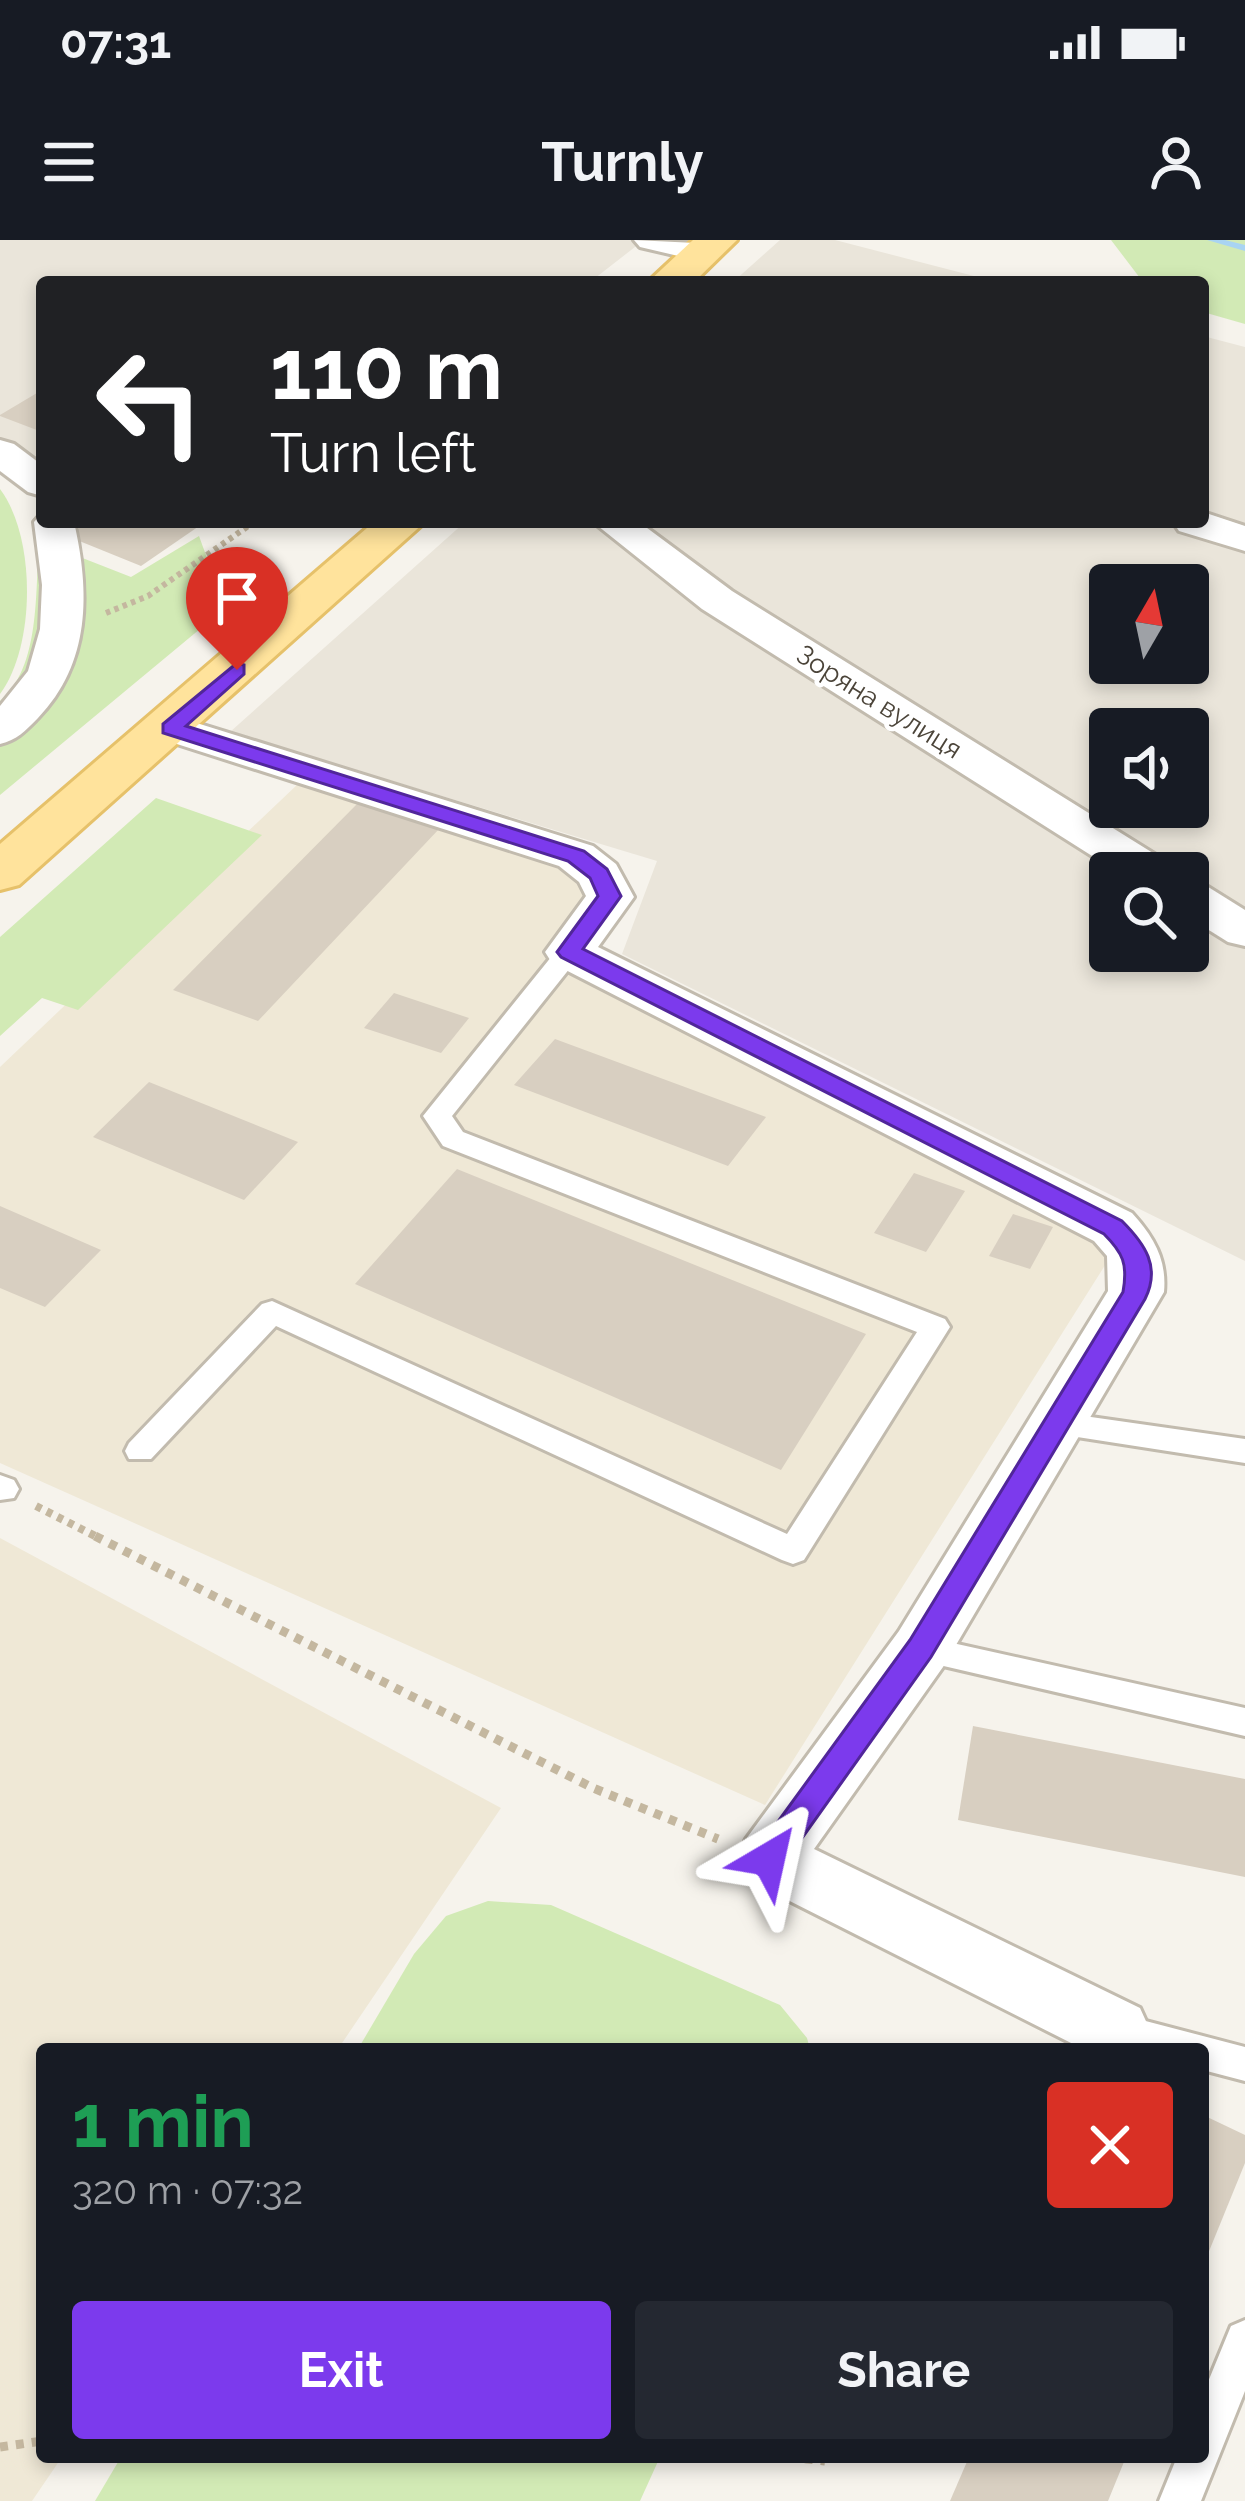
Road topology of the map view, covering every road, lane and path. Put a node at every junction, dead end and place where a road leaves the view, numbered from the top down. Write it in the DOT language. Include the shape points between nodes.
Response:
graph roads {
  1 [pos="652,240"];
  2 [pos="710,245"];
  3 [pos="676,276"];
  4 [pos="0,452"];
  5 [pos="36,479"];
  6 [pos="1209,527"];
  7 [pos="55,528"];
  8 [pos="245,528"];
  9 [pos="395,528"];
  10 [pos="621,528"];
  11 [pos="1245,539"];
  12 [pos="60,632"];
  13 [pos="171,728"];
  14 [pos="0,731"];
  15 [pos="1119,852"];
  16 [pos="0,873"];
  17 [pos="1209,909"];
  18 [pos="1245,932"];
  19 [pos="569,952"];
  20 [pos="1056,1424"];
  21 [pos="140,1451"];
  22 [pos="1245,1451"];
  23 [pos="2,1488"];
  24 [pos="921,1649"];
  25 [pos="1245,1722"];
  26 [pos="769,1859"];
  27 [pos="1115,2030"];
  28 [pos="1164,2043"];
  29 [pos="1209,2055"];
  30 [pos="1245,2064"];
  31 [pos="1245,2339"];
  32 [pos="1209,2430"];
  33 [pos="36,2442"];
  34 [pos="0,2447"];
  35 [pos="1196,2463"];
  36 [pos="1180,2501"];
  1 -- 2 [label="street"];
  2 -- 3 [label="main road"];
  4 -- 5 [label="street"];
  6 -- 11 [label="street"];
  7 -- 12 [label="street" via="65,569"];
  8 -- 12 [label="path" via="148,596"];
  9 -- 13 [label="main road"];
  10 -- 15 [label="street, Зоряна вулиця" via="717,600"];
  12 -- 14 [label="street" via="42,687"];
  13 -- 16 [label="main road"];
  13 -- 19 [label="street" via="576,856 610,896"];
  17 -- 18 [label="street"];
  19 -- 20 [label="street" via="1113,1227 1140,1268 1136,1292"];
  19 -- 21 [label="lane" via="437,1116 453,1139 935,1328 793,1552 272,1312"];
  20 -- 22 [label="lane"];
  20 -- 24 [label="street"];
  23 -- 26 [label="path" via="592,1788"];
  24 -- 25 [label="lane"];
  24 -- 26 [label="street"];
  26 -- 27 [label="street"];
  27 -- 28 [label="lane"];
  29 -- 30 [label="lane"];
  31 -- 32 [label="lane"];
  33 -- 34 [label="path"];
  35 -- 36 [label="lane"];
}
